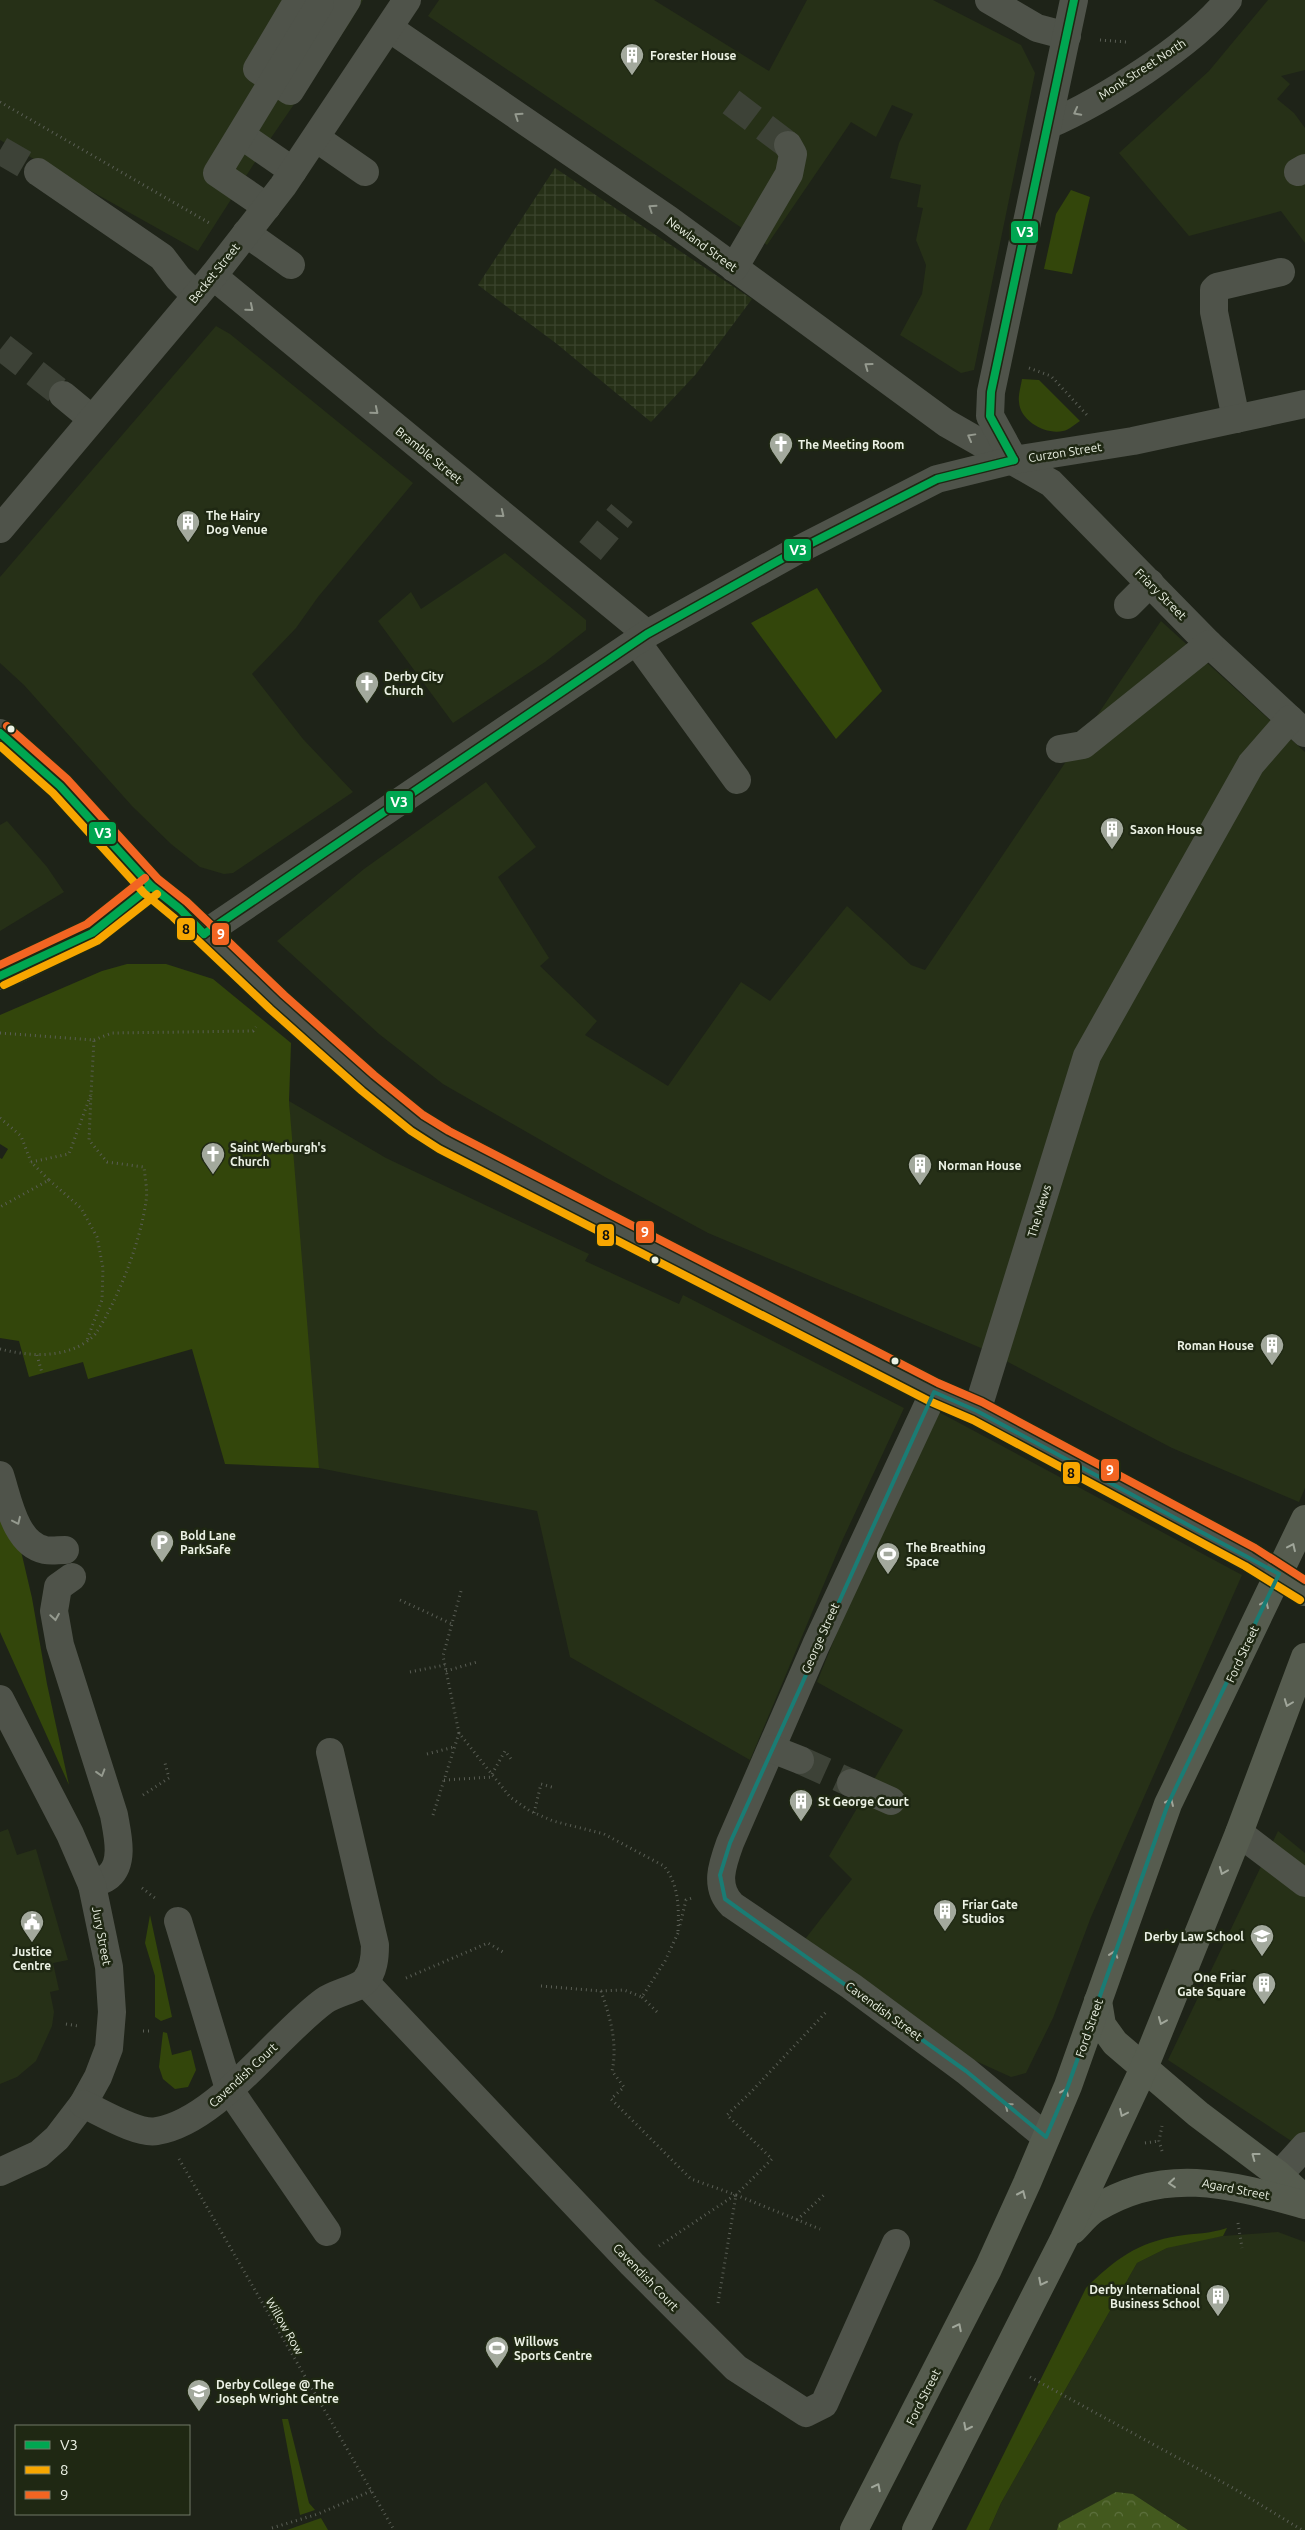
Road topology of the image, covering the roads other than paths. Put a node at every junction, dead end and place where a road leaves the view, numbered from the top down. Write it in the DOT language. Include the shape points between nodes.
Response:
graph roads {
  1 [pos="347,0"];
  2 [pos="988,0"];
  3 [pos="1074,0"];
  4 [pos="1228,0"];
  5 [pos="309,2"];
  6 [pos="396,10"];
  7 [pos="1067,36"];
  8 [pos="274,81"];
  9 [pos="1048,125"];
  10 [pos="241,135"];
  11 [pos="316,138"];
  12 [pos="788,146"];
  13 [pos="293,171"];
  14 [pos="38,172"];
  15 [pos="365,172"];
  16 [pos="267,207"];
  17 [pos="243,237"];
  18 [pos="291,265"];
  19 [pos="734,268"];
  20 [pos="1282,272"];
  21 [pos="204,286"];
  22 [pos="63,395"];
  23 [pos="1305,404"];
  24 [pos="92,419"];
  25 [pos="1236,419"];
  26 [pos="1014,460"];
  27 [pos="0,529"];
  28 [pos="1150,583"];
  29 [pos="1128,605"];
  30 [pos="641,637"];
  31 [pos="1209,644"];
  32 [pos="1298,726"];
  33 [pos="0,733"];
  34 [pos="1060,750"];
  35 [pos="737,780"];
  36 [pos="151,886"];
  37 [pos="204,934"];
  38 [pos="0,976"];
  39 [pos="934,1392"];
  40 [pos="977,1411"];
  41 [pos="0,1475"];
  42 [pos="1305,1519"];
  43 [pos="64,1550"];
  44 [pos="1279,1574"];
  45 [pos="72,1577"];
  46 [pos="1305,1592"];
  47 [pos="1305,1657"];
  48 [pos="0,1699"];
  49 [pos="772,1749"];
  50 [pos="330,1752"];
  51 [pos="800,1760"];
  52 [pos="851,1783"];
  53 [pos="891,1801"];
  54 [pos="1239,1833"];
  55 [pos="1305,1883"];
  56 [pos="92,1885"];
  57 [pos="721,1889"];
  58 [pos="178,1921"];
  59 [pos="370,1986"];
  60 [pos="1098,2000"];
  61 [pos="1144,2068"];
  62 [pos="230,2089"];
  63 [pos="83,2104"];
  64 [pos="1046,2137"];
  65 [pos="1305,2146"];
  66 [pos="11,2168"];
  67 [pos="1279,2175"];
  68 [pos="1305,2199"];
  69 [pos="1305,2204"];
  70 [pos="327,2232"];
  71 [pos="1064,2239"];
  72 [pos="896,2243"];
  73 [pos="854,2530"];
  74 [pos="916,2530"];
  1 -- 8 [label="street" via="290,91"];
  2 -- 7 [label="street" via="1037,28"];
  3 -- 7 [label="street"];
  4 -- 9 [label="street, Monk Street North, one-way" via="1191,36 1141,72 1078,112"];
  5 -- 8 [label="street"];
  6 -- 11 [label="street, Becket Street"];
  19 -- 6 [label="street, Newland Street, one-way"];
  7 -- 9 [label="street"];
  8 -- 10 [label="street"];
  9 -- 26 [label="street" via="991,392 990,416"];
  10 -- 13 [label="street"];
  10 -- 16 [label="street" via="217,173"];
  11 -- 13 [label="street, Becket Street"];
  11 -- 15 [label="street"];
  12 -- 19 [label="street" via="793,154 789,174"];
  13 -- 16 [label="street, Becket Street"];
  14 -- 21 [label="street, Bramble Street" via="162,257 178,278"];
  16 -- 17 [label="street, Becket Street"];
  17 -- 18 [label="street"];
  17 -- 21 [label="street, Becket Street"];
  26 -- 19 [label="street, Newland Street, one-way" via="946,423"];
  20 -- 25 [label="street" via="1217,286 1214,290 1214,312"];
  21 -- 24 [label="street, Becket Street"];
  21 -- 30 [label="street, Bramble Street, one-way"];
  22 -- 24 [label="street"];
  23 -- 25 [label="street, Curzon Street"];
  24 -- 27 [label="street, Becket Street"];
  25 -- 26 [label="street, Curzon Street" via="1116,444"];
  26 -- 28 [label="street, Friary Street" via="1051,483"];
  26 -- 30 [label="street, Curzon Street" via="937,479"];
  28 -- 29 [label="street"];
  28 -- 31 [label="street, Friary Street"];
  30 -- 35 [label="street, Bramble Street"];
  30 -- 37 [label="street, Curzon Street"];
  31 -- 32 [label="street, Friary Street"];
  31 -- 34 [label="street" via="1083,745"];
  32 -- 40 [label="street, The Mews" via="1251,764 1087,1056"];
  33 -- 36 [label="street" via="60,786"];
  36 -- 37 [label="street" via="180,908"];
  36 -- 38 [label="street" via="92,933"];
  37 -- 39 [label="street" via="363,1079 417,1123 444,1140"];
  39 -- 40 [label="street"];
  39 -- 49 [label="street, George Street" via="816,1645"];
  40 -- 44 [label="street"];
  41 -- 43 [label="street, one-way" via="25,1539 45,1550"];
  44 -- 42 [label="main road, Ford Street, one-way"];
  44 -- 46 [label="main road"];
  60 -- 44 [label="main road, Ford Street, one-way" via="1168,1804"];
  45 -- 56 [label="street, one-way" via="58,1587 54,1611 60,1645 114,1815 118,1837 118,1861 110,1875"];
  47 -- 54 [label="main road, one-way"];
  48 -- 56 [label="street, Jury Street" via="70,1834"];
  49 -- 51 [label="street"];
  49 -- 57 [label="street, George Street" via="724,1860"];
  50 -- 59 [label="street" via="375,1945"];
  52 -- 53 [label="street"];
  54 -- 55 [label="street"];
  54 -- 61 [label="main road, one-way"];
  56 -- 63 [label="street, Jury Street" via="109,1967 112,2033 98,2077"];
  64 -- 57 [label="street, Cavendish Street, one-way" via="966,2071 851,1986 732,1905"];
  58 -- 62 [label="street"];
  59 -- 62 [label="street, Cavendish Court" via="324,2001"];
  59 -- 72 [label="street, Cavendish Court" via="632,2264 736,2368 806,2413 824,2404"];
  60 -- 61 [label="main road" via="1102,2025 1115,2043"];
  64 -- 60 [label="main road, Ford Street, one-way"];
  67 -- 61 [label="main road, one-way"];
  61 -- 71 [label="main road, one-way"];
  62 -- 63 [label="street, Cavendish Court" via="213,2105 180,2125 154,2132"];
  62 -- 70 [label="street"];
  63 -- 66 [label="street, Jury Street" via="57,2138 39,2154"];
  73 -- 64 [label="main road, Ford Street, one-way" via="988,2268"];
  65 -- 67 [label="street"];
  67 -- 68 [label="main road"];
  69 -- 71 [label="main road, Agard Street, one-way" via="1241,2187 1204,2182 1146,2186 1094,2210"];
  71 -- 74 [label="main road, one-way"];
}
